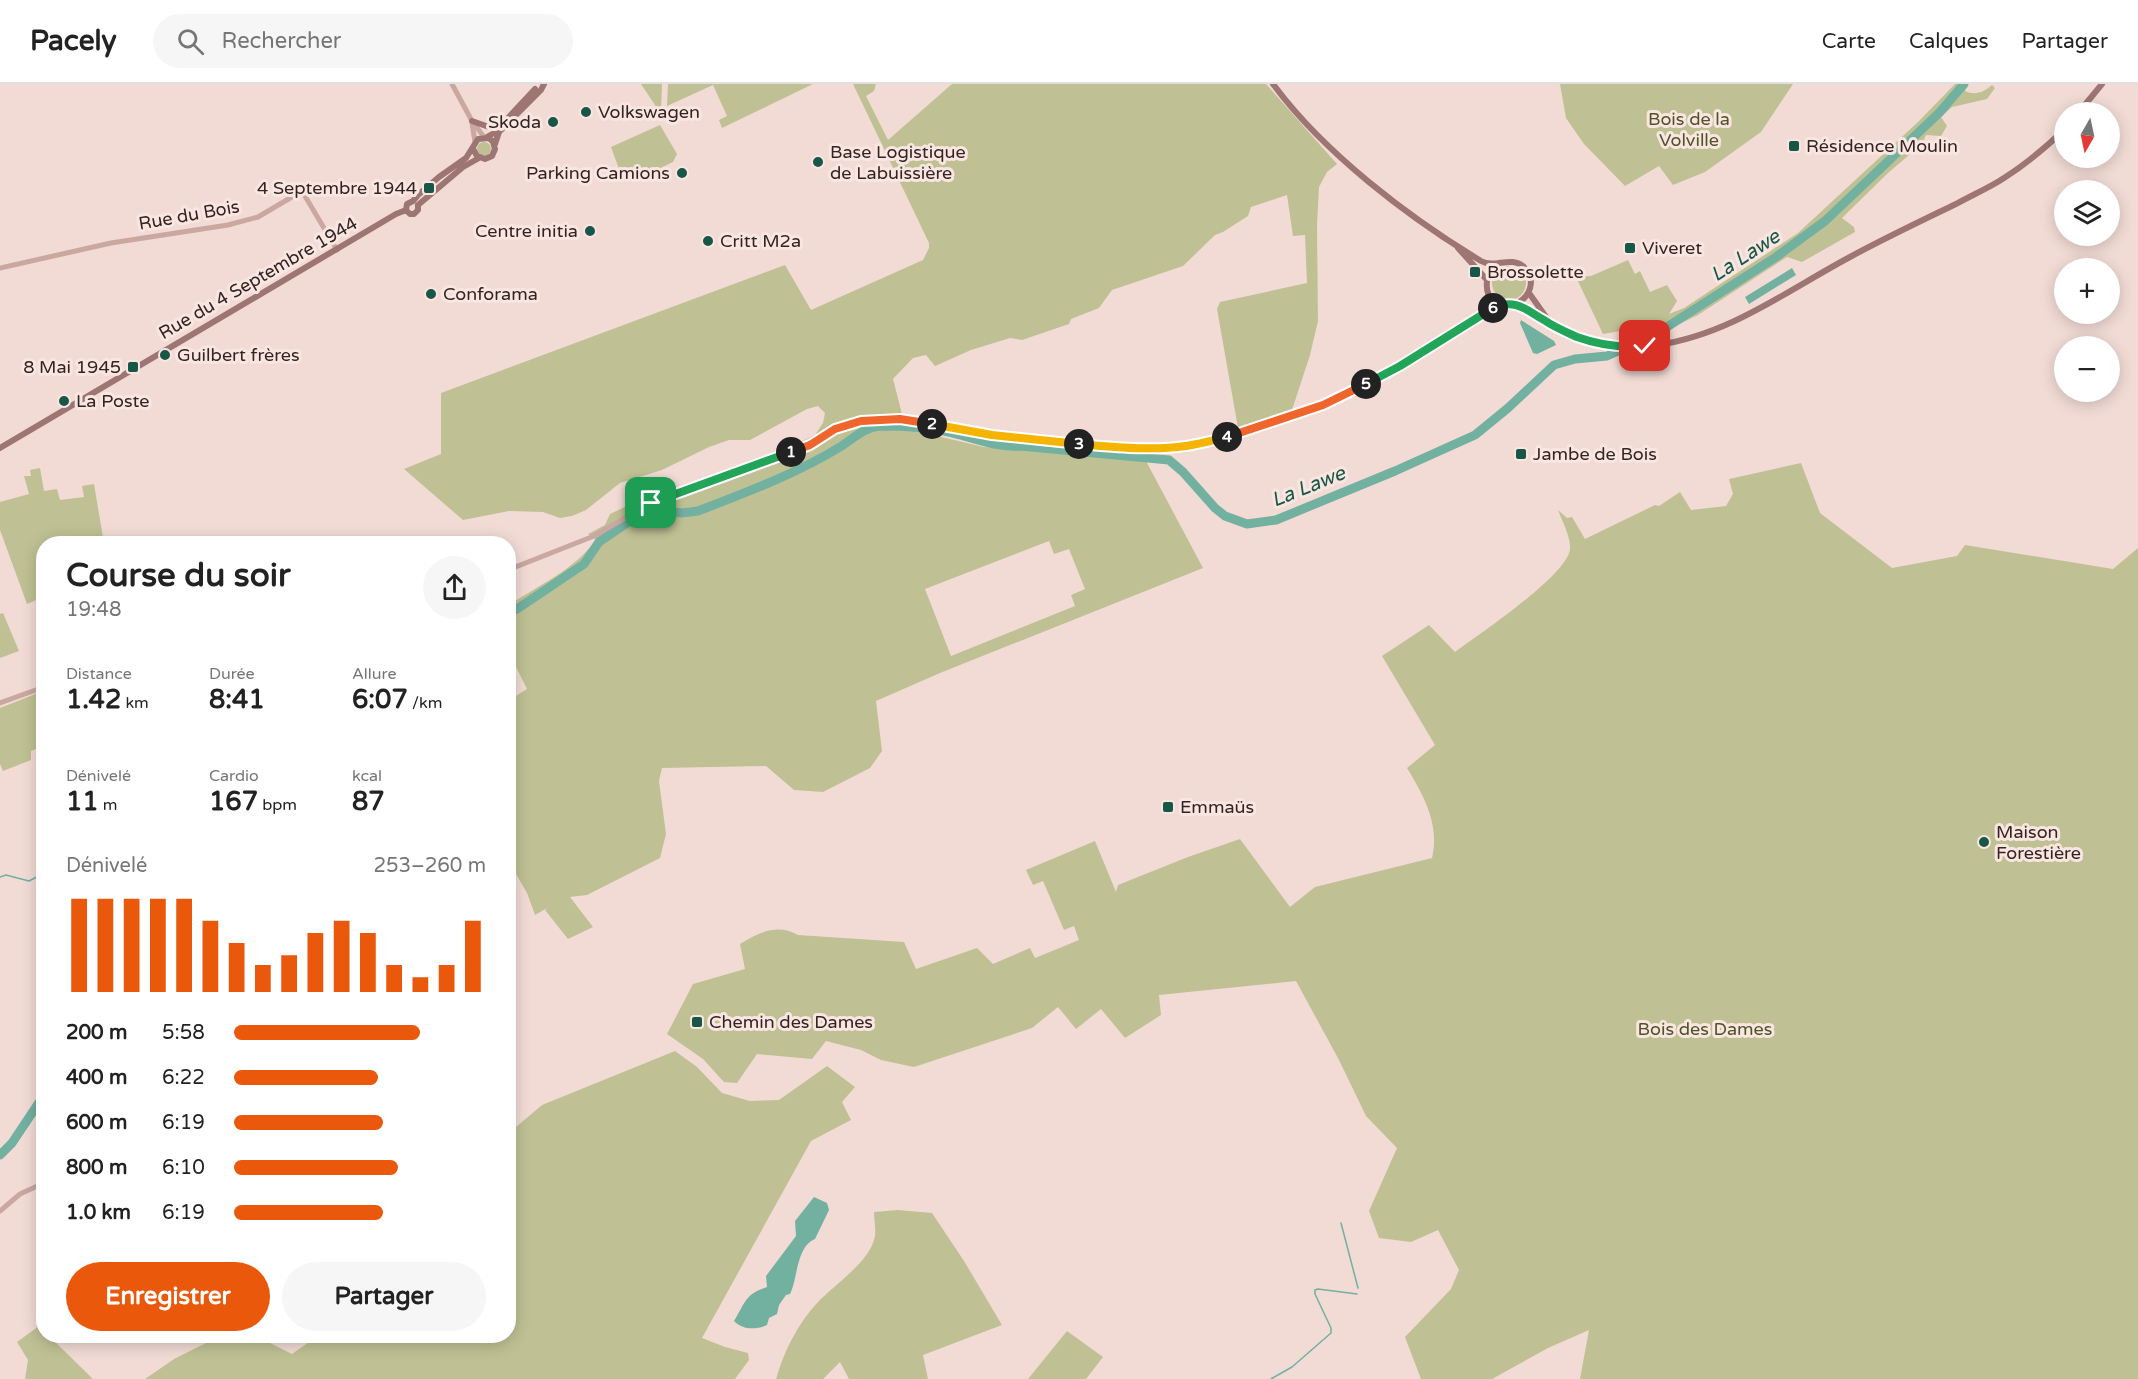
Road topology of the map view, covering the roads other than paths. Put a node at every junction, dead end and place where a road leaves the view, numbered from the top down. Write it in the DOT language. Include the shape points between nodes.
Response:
graph roads {
  1 [pos="452,84"];
  2 [pos="543,84"];
  3 [pos="1273,84"];
  4 [pos="2102,84"];
  5 [pos="2087,102"];
  6 [pos="509,114"];
  7 [pos="472,121"];
  8 [pos="485,137"];
  9 [pos="2054,138"];
  10 [pos="495,144"];
  11 [pos="474,145"];
  12 [pos="479,158"];
  13 [pos="416,203"];
  14 [pos="406,210"];
  15 [pos="1453,243"];
  16 [pos="338,249"];
  17 [pos="1499,263"];
  18 [pos="0,268"];
  19 [pos="1487,280"];
  20 [pos="1488,292"];
  21 [pos="1529,293"];
  22 [pos="1503,304"];
  23 [pos="1515,305"];
  24 [pos="1476,318"];
  25 [pos="1551,324"];
  26 [pos="3,446"];
  27 [pos="516,567"];
  28 [pos="36,690"];
  29 [pos="0,703"];
  30 [pos="36,1187"];
  31 [pos="0,1211"];
  1 -- 7 [label="street"];
  2 -- 6 [label="main road"];
  2 -- 10 [label="main road" via="499,132"];
  3 -- 15 [label="main road" via="1303,121 1355,170"];
  4 -- 5 [label="main road"];
  6 -- 7 [label="main road" via="494,126"];
  6 -- 8 [label="main road" via="494,133"];
  7 -- 8 [label="street"];
  7 -- 11 [label="street"];
  8 -- 10 [label="main road"];
  8 -- 11 [label="main road"];
  9 -- 25 [label="main road" via="1986,188 1699,336 1634,347 1576,336"];
  10 -- 12 [label="main road" via="492,156"];
  11 -- 12 [label="main road"];
  11 -- 13 [label="main road" via="466,158 418,195"];
  12 -- 13 [label="main road"];
  13 -- 14 [label="main road" via="407,204"];
  13 -- 14 [label="main road" via="418,210 414,214"];
  14 -- 16 [label="main road, Rue du 4 Septembre 1944"];
  15 -- 17 [label="main road" via="1486,263"];
  15 -- 19 [label="main road"];
  16 -- 18 [label="street, Rue du Bois" via="302,191 258,217 228,225 111,243"];
  16 -- 26 [label="main road, Rue du 4 Septembre 1944"];
  17 -- 19 [label="main road"];
  17 -- 21 [label="main road" via="1512,261 1524,267 1531,281"];
  19 -- 20 [label="main road"];
  20 -- 22 [label="main road"];
  20 -- 24 [label="street"];
  21 -- 23 [label="main road"];
  21 -- 25 [label="main road"];
  22 -- 23 [label="main road"];
  22 -- 24 [label="street"];
  23 -- 25 [label="main road"];
  24 -- 27 [label="street" via="1400,366 1323,405 1239,434 1188,446 1133,448 992,435 900,419 861,421 835,429 810,445 636,510 579,543"];
  28 -- 29 [label="street"];
  30 -- 31 [label="street" via="20,1194"];
}
